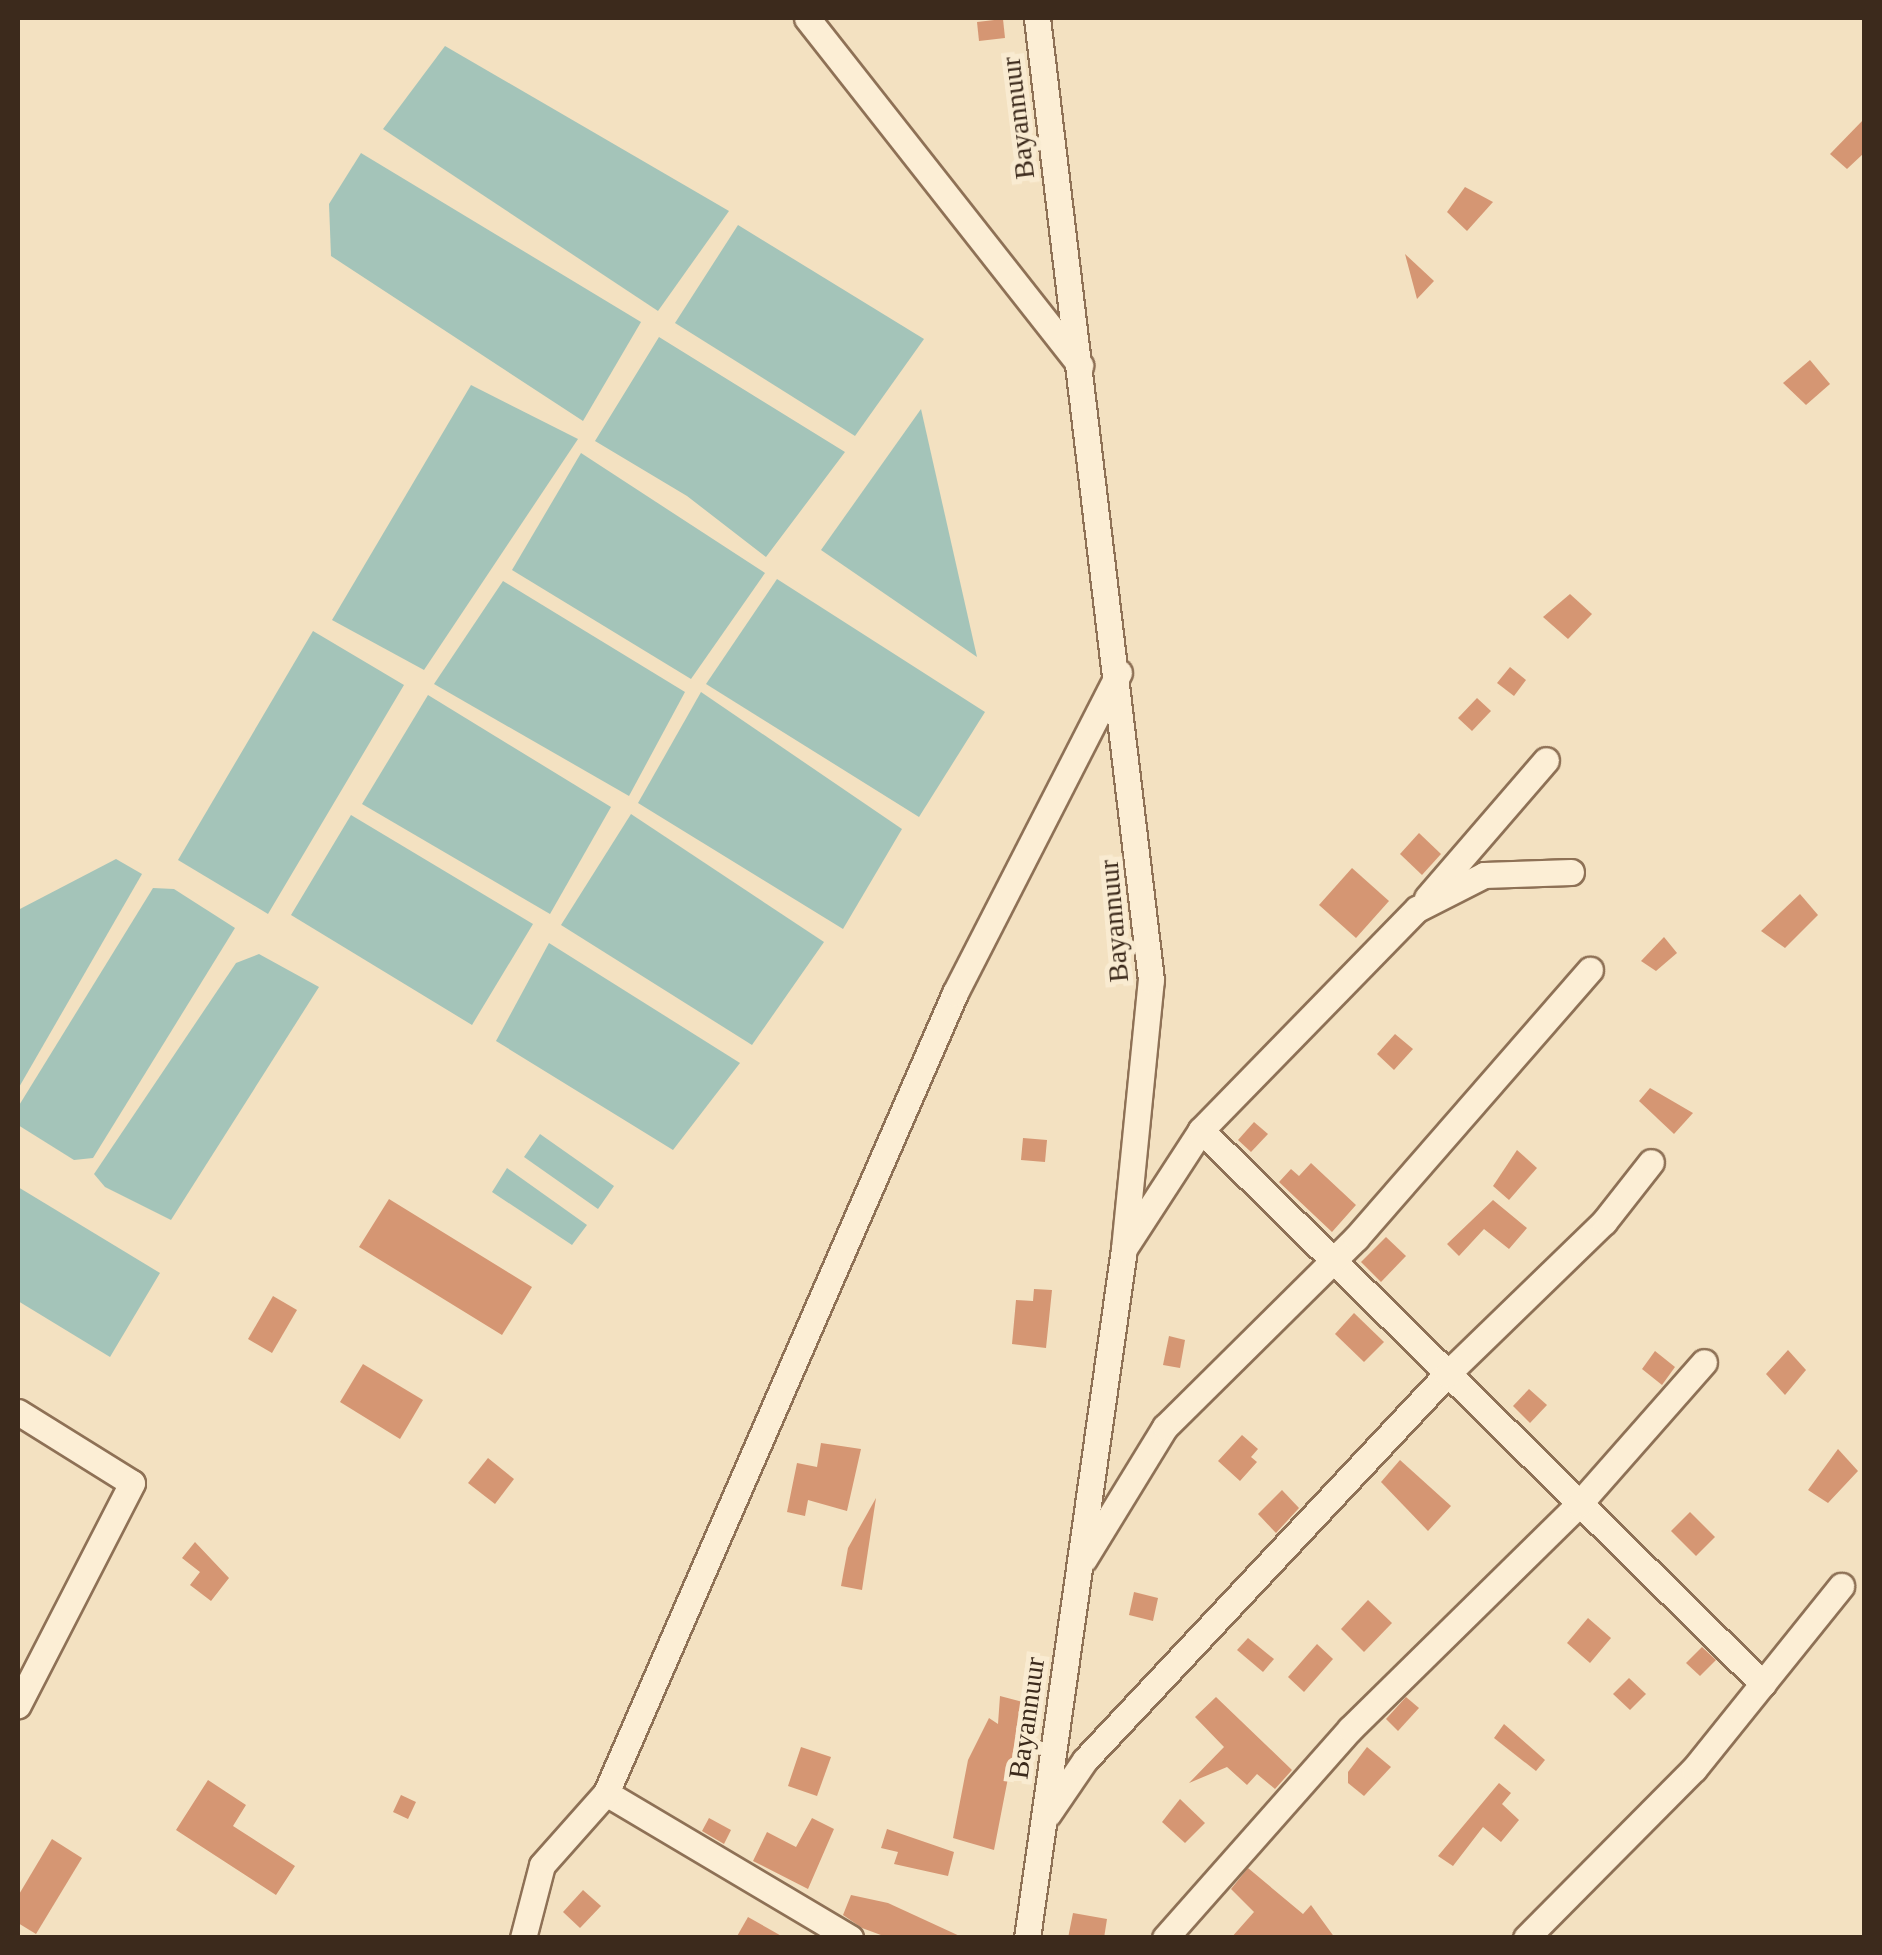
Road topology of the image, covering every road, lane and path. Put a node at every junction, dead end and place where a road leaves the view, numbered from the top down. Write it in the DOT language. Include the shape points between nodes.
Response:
graph roads {
  1 [pos="808,18"];
  2 [pos="1037,18"];
  3 [pos="1080,365"];
  4 [pos="1119,673"];
  5 [pos="1546,760"];
  6 [pos="1571,872"];
  7 [pos="1417,909"];
  8 [pos="1590,970"];
  9 [pos="1201,1130"];
  10 [pos="1652,1162"];
  11 [pos="1124,1250"];
  12 [pos="1329,1258"];
  13 [pos="1704,1362"];
  14 [pos="1447,1374"];
  15 [pos="18,1412"];
  16 [pos="1579,1504"];
  17 [pos="1078,1567"];
  18 [pos="1841,1586"];
  19 [pos="1763,1684"];
  20 [pos="18,1704"];
  21 [pos="606,1793"];
  22 [pos="1043,1822"];
  23 [pos="523,1938"];
  24 [pos="850,1938"];
  25 [pos="1027,1938"];
  26 [pos="1165,1938"];
  27 [pos="1526,1938"];
  1 -- 3 [label="street"];
  2 -- 3 [label="street, Bayannuur"];
  3 -- 4 [label="street, Bayannuur"];
  4 -- 11 [label="street, Bayannuur" via="1151,980"];
  4 -- 21 [label="street" via="955,993"];
  5 -- 7 [label="street"];
  6 -- 7 [label="street" via="1484,875"];
  7 -- 9 [label="street"];
  8 -- 12 [label="street" via="1356,1238"];
  9 -- 11 [label="street"];
  9 -- 12 [label="street"];
  10 -- 14 [label="street" via="1604,1222"];
  11 -- 17 [label="street, Bayannuur"];
  12 -- 14 [label="street"];
  12 -- 17 [label="street" via="1165,1427"];
  13 -- 16 [label="street"];
  14 -- 16 [label="street"];
  14 -- 22 [label="street" via="1085,1760"];
  15 -- 20 [label="street" via="132,1483"];
  16 -- 19 [label="street"];
  16 -- 26 [label="street" via="1350,1729"];
  17 -- 22 [label="street, Bayannuur"];
  18 -- 19 [label="street"];
  19 -- 27 [label="street" via="1694,1769"];
  21 -- 23 [label="street" via="542,1865"];
  21 -- 24 [label="street"];
  22 -- 25 [label="street, Bayannuur"];
}
